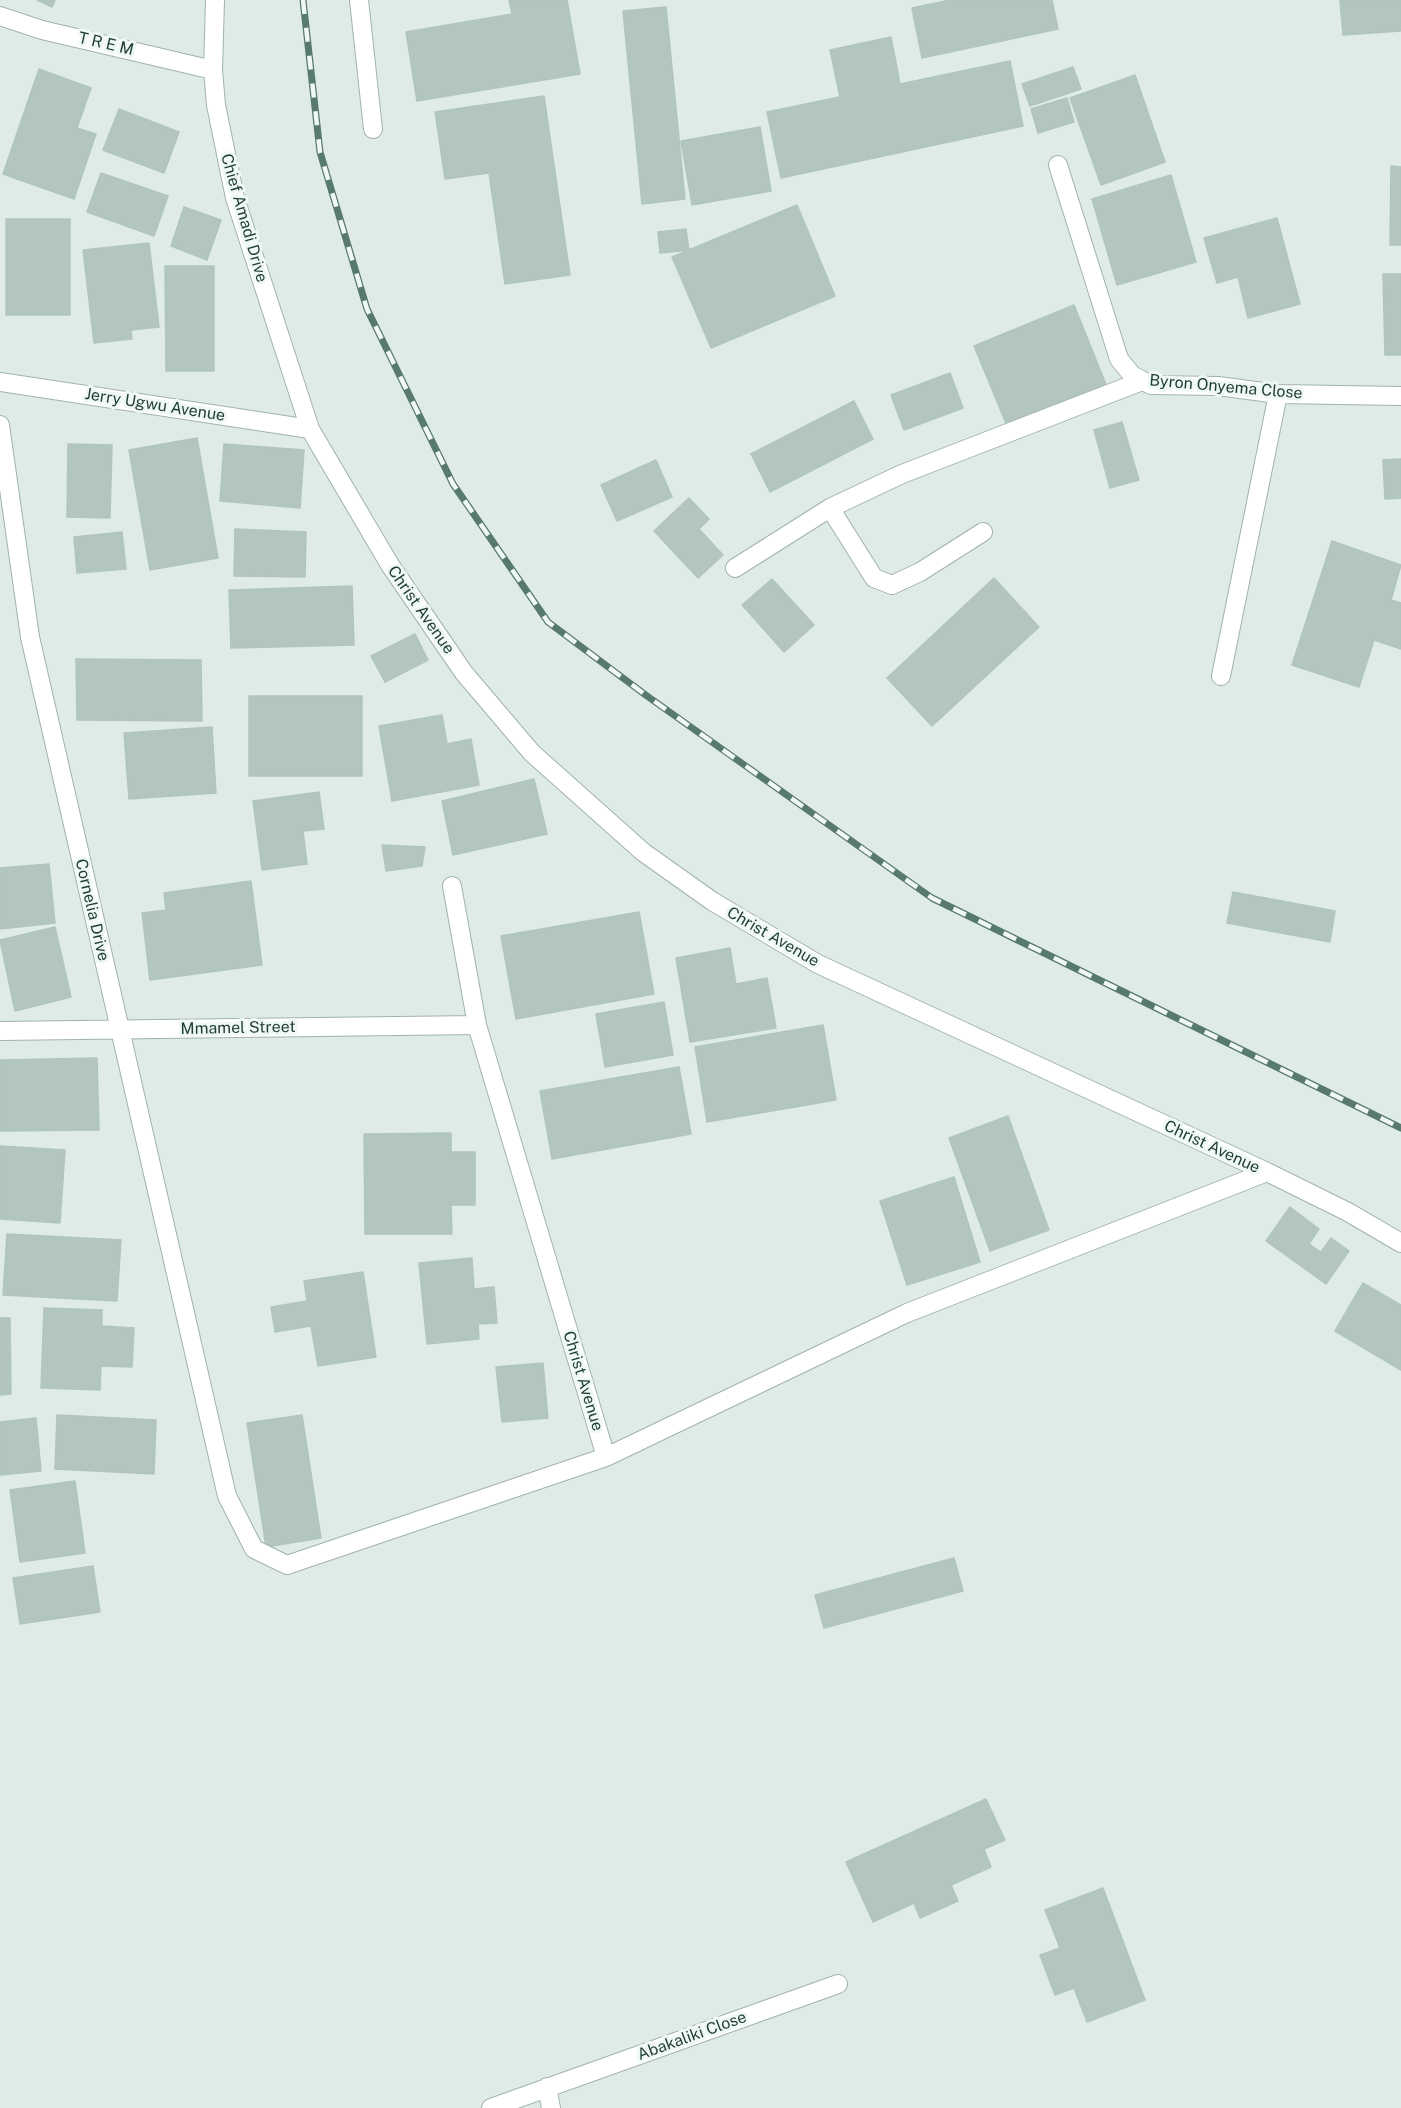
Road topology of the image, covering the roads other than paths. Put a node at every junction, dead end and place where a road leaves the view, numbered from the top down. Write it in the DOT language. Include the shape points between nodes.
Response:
graph roads {
  1 [pos="215,0"];
  2 [pos="360,0"];
  3 [pos="0,16"];
  4 [pos="213,70"];
  5 [pos="373,129"];
  6 [pos="1058,165"];
  7 [pos="1142,381"];
  8 [pos="0,382"];
  9 [pos="1278,394"];
  10 [pos="1401,396"];
  11 [pos="0,425"];
  12 [pos="310,429"];
  13 [pos="830,508"];
  14 [pos="983,532"];
  15 [pos="735,568"];
  16 [pos="1221,676"];
  17 [pos="452,886"];
  18 [pos="477,1025"];
  19 [pos="119,1029"];
  20 [pos="0,1031"];
  21 [pos="1267,1172"];
  22 [pos="1401,1243"];
  23 [pos="606,1457"];
  24 [pos="838,1984"];
  25 [pos="547,2087"];
  26 [pos="491,2108"];
  27 [pos="551,2108"];
  1 -- 4 [label="street, Chief Amadi Drive"];
  2 -- 5 [label="street"];
  3 -- 4 [label="street, T R E M" via="42,30"];
  4 -- 12 [label="street, Chief Amadi Drive" via="235,198"];
  6 -- 7 [label="street, Byron Onyema Close" via="1119,359"];
  7 -- 9 [label="street, Byron Onyema Close" via="1151,385 1218,386"];
  7 -- 13 [label="street" via="902,474"];
  8 -- 12 [label="street, Jerry Ugwu Avenue"];
  9 -- 10 [label="street, Byron Onyema Close"];
  9 -- 16 [label="street"];
  11 -- 19 [label="street, Cornelia Drive" via="30,637"];
  12 -- 21 [label="street, Christ Avenue" via="390,565 464,673 532,753 644,852 712,901 818,964"];
  13 -- 14 [label="street" via="873,578 892,585"];
  13 -- 15 [label="street"];
  17 -- 18 [label="street, Christ Avenue"];
  18 -- 19 [label="street, Mmamel Street"];
  18 -- 23 [label="street, Christ Avenue"];
  19 -- 20 [label="street, Mmamel Street"];
  19 -- 23 [label="street, Cornelia Drive" via="226,1496 254,1549 287,1565"];
  21 -- 22 [label="street, Christ Avenue"];
  21 -- 23 [label="street, Cornelia Drive" via="907,1313"];
  24 -- 25 [label="street, Abakaliki Close"];
  25 -- 26 [label="street, Abakaliki Close"];
  25 -- 27 [label="street"];
}
